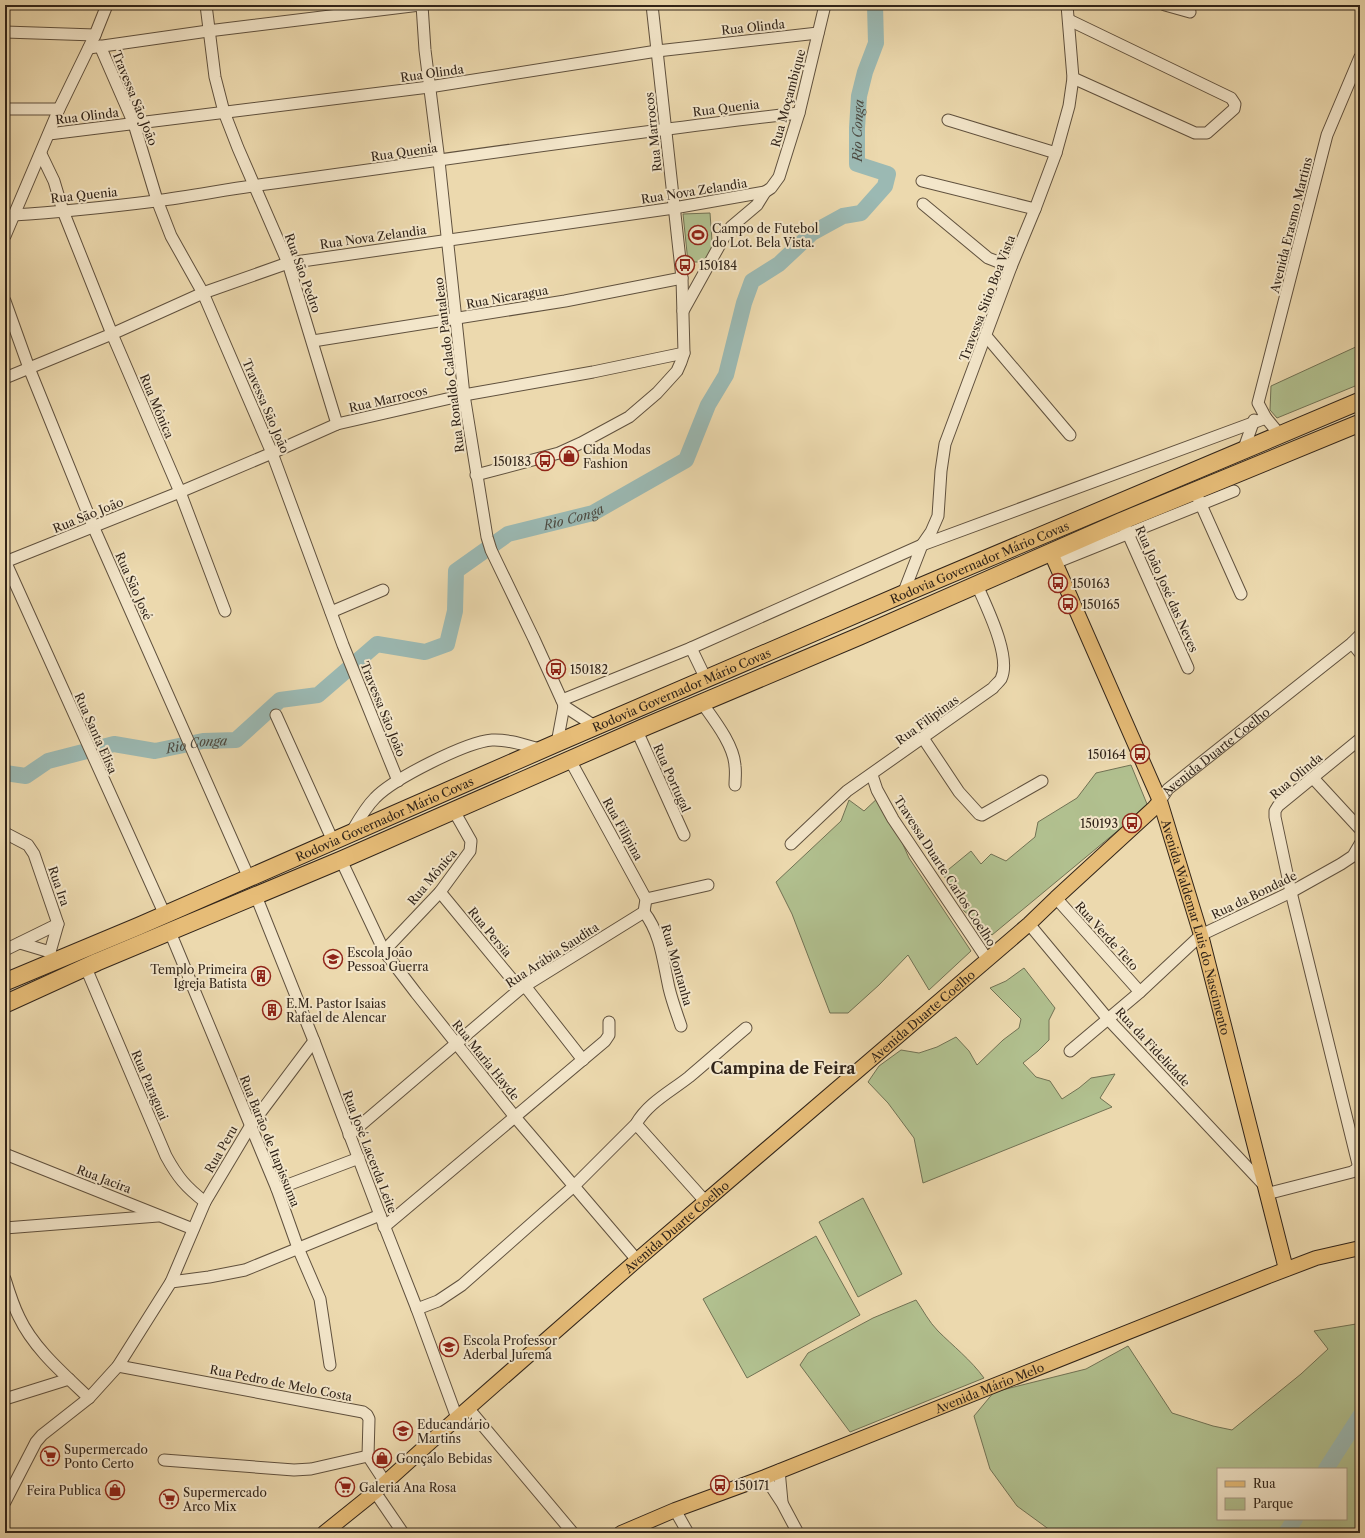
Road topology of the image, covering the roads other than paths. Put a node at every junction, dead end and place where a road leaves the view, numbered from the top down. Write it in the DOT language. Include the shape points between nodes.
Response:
graph roads {
  1 [pos="107,5"];
  2 [pos="206,5"];
  3 [pos="421,5"];
  4 [pos="652,5"];
  5 [pos="825,5"];
  6 [pos="1067,5"];
  7 [pos="1166,5"];
  8 [pos="1190,12"];
  9 [pos="1069,20"];
  10 [pos="208,31"];
  11 [pos="5,32"];
  12 [pos="818,33"];
  13 [pos="95,35"];
  14 [pos="95,47"];
  15 [pos="657,51"];
  16 [pos="1360,57"];
  17 [pos="1073,78"];
  18 [pos="429,87"];
  19 [pos="5,109"];
  20 [pos="60,109"];
  21 [pos="224,112"];
  22 [pos="799,113"];
  23 [pos="948,120"];
  24 [pos="134,124"];
  25 [pos="666,128"];
  26 [pos="49,134"];
  27 [pos="1056,153"];
  28 [pos="40,154"];
  29 [pos="439,161"];
  30 [pos="922,180"];
  31 [pos="254,186"];
  32 [pos="765,192"];
  33 [pos="157,200"];
  34 [pos="923,204"];
  35 [pos="674,208"];
  36 [pos="1035,209"];
  37 [pos="63,211"];
  38 [pos="13,215"];
  39 [pos="5,236"];
  40 [pos="447,239"];
  41 [pos="288,263"];
  42 [pos="1011,267"];
  43 [pos="682,278"];
  44 [pos="204,293"];
  45 [pos="5,301"];
  46 [pos="683,311"];
  47 [pos="456,319"];
  48 [pos="112,334"];
  49 [pos="986,336"];
  50 [pos="313,341"];
  51 [pos="684,353"];
  52 [pos="29,368"];
  53 [pos="5,378"];
  54 [pos="464,395"];
  55 [pos="1360,401"];
  56 [pos="1258,404"];
  57 [pos="1266,418"];
  58 [pos="1254,423"];
  59 [pos="1360,423"];
  60 [pos="338,424"];
  61 [pos="1070,435"];
  62 [pos="1280,435"];
  63 [pos="1243,451"];
  64 [pos="272,454"];
  65 [pos="476,475"];
  66 [pos="1234,491"];
  67 [pos="180,492"];
  68 [pos="1198,498"];
  69 [pos="92,526"];
  70 [pos="1125,527"];
  71 [pos="922,545"];
  72 [pos="1053,558"];
  73 [pos="5,562"];
  74 [pos="977,585"];
  75 [pos="383,590"];
  76 [pos="902,594"];
  77 [pos="1241,594"];
  78 [pos="225,611"];
  79 [pos="331,612"];
  80 [pos="1356,639"];
  81 [pos="691,648"];
  82 [pos="1360,653"];
  83 [pos="1188,668"];
  84 [pos="706,679"];
  85 [pos="563,703"];
  86 [pos="702,703"];
  87 [pos="276,715"];
  88 [pos="596,727"];
  89 [pos="637,731"];
  90 [pos="923,738"];
  91 [pos="1360,739"];
  92 [pos="550,746"];
  93 [pos="570,760"];
  94 [pos="872,775"];
  95 [pos="1313,778"];
  96 [pos="398,781"];
  97 [pos="1042,781"];
  98 [pos="735,785"];
  99 [pos="1160,801"];
  100 [pos="454,811"];
  101 [pos="1360,829"];
  102 [pos="350,833"];
  103 [pos="6,834"];
  104 [pos="684,835"];
  105 [pos="333,841"];
  106 [pos="791,844"];
  107 [pos="1360,844"];
  108 [pos="341,860"];
  109 [pos="249,878"];
  110 [pos="708,885"];
  111 [pos="440,892"];
  112 [pos="1291,892"];
  113 [pos="256,896"];
  114 [pos="1056,898"];
  115 [pos="646,899"];
  116 [pos="644,912"];
  117 [pos="164,915"];
  118 [pos="58,924"];
  119 [pos="1029,924"];
  120 [pos="170,932"];
  121 [pos="1202,935"];
  122 [pos="20,943"];
  123 [pos="5,950"];
  124 [pos="384,951"];
  125 [pos="52,957"];
  126 [pos="987,959"];
  127 [pos="86,968"];
  128 [pos="5,982"];
  129 [pos="522,988"];
  130 [pos="1140,992"];
  131 [pos="5,1004"];
  132 [pos="1108,1019"];
  133 [pos="609,1022"];
  134 [pos="681,1026"];
  135 [pos="746,1028"];
  136 [pos="314,1041"];
  137 [pos="456,1044"];
  138 [pos="1070,1051"];
  139 [pos="583,1060"];
  140 [pos="515,1117"];
  141 [pos="636,1124"];
  142 [pos="251,1125"];
  143 [pos="349,1135"];
  144 [pos="5,1154"];
  145 [pos="359,1158"];
  146 [pos="574,1186"];
  147 [pos="277,1189"];
  148 [pos="1265,1189"];
  149 [pos="705,1201"];
  150 [pos="205,1202"];
  151 [pos="380,1215"];
  152 [pos="161,1216"];
  153 [pos="384,1227"];
  154 [pos="5,1228"];
  155 [pos="193,1229"];
  156 [pos="298,1248"];
  157 [pos="1360,1248"];
  158 [pos="637,1260"];
  159 [pos="1286,1269"];
  160 [pos="5,1280"];
  161 [pos="171,1282"];
  162 [pos="417,1309"];
  163 [pos="330,1365"];
  164 [pos="118,1366"];
  165 [pos="69,1379"];
  166 [pos="89,1398"];
  167 [pos="5,1399"];
  168 [pos="468,1408"];
  169 [pos="457,1418"];
  170 [pos="368,1456"];
  171 [pos="164,1460"];
  172 [pos="779,1470"];
  173 [pos="765,1477"];
  174 [pos="380,1487"];
  175 [pos="5,1502"];
  176 [pos="782,1503"];
  177 [pos="675,1510"];
  178 [pos="324,1533"];
  179 [pos="403,1533"];
  180 [pos="573,1533"];
  181 [pos="621,1533"];
  182 [pos="688,1533"];
  183 [pos="798,1533"];
  1 -- 13 [label="street"];
  2 -- 10 [label="street, Rua São Pedro"];
  3 -- 10 [label="street"];
  3 -- 18 [label="street, Rua Ronaldo Calado Pantaleao"];
  4 -- 15 [label="street, Rua Marrocos"];
  5 -- 12 [label="street, Rua Moçambique"];
  6 -- 9 [label="street, Travessa Sitio Boa Vista"];
  7 -- 8 [label="street"];
  9 -- 17 [label="street, Travessa Sitio Boa Vista"];
  9 -- 17 [label="street" via="1231,98 1235,104 1234,108 1207,133 1195,133"];
  10 -- 14 [label="street"];
  10 -- 21 [label="street, Rua São Pedro" via="215,77"];
  11 -- 13 [label="street"];
  12 -- 15 [label="street, Rua Olinda"];
  12 -- 22 [label="street, Rua Moçambique"];
  13 -- 14 [label="street"];
  14 -- 20 [label="street"];
  14 -- 24 [label="street, Travessa São João"];
  15 -- 18 [label="street, Rua Olinda"];
  15 -- 25 [label="street, Rua Marrocos"];
  16 -- 56 [label="street, Avenida Erasmo Martins" via="1327,134"];
  17 -- 27 [label="street, Travessa Sitio Boa Vista" via="1070,106"];
  18 -- 21 [label="street, Rua Olinda"];
  18 -- 29 [label="street, Rua Ronaldo Calado Pantaleao"];
  19 -- 20 [label="street, Rua Olinda"];
  20 -- 26 [label="street"];
  21 -- 24 [label="street, Rua Olinda"];
  21 -- 31 [label="street, Rua São Pedro"];
  22 -- 25 [label="street, Rua Quenia"];
  22 -- 32 [label="street, Rua Moçambique" via="779,177"];
  23 -- 27 [label="street"];
  24 -- 26 [label="street, Rua Olinda"];
  24 -- 33 [label="street, Travessa São João"];
  25 -- 29 [label="street, Rua Quenia"];
  25 -- 35 [label="street, Rua Marrocos"];
  26 -- 28 [label="street"];
  27 -- 36 [label="street, Travessa Sitio Boa Vista"];
  28 -- 37 [label="street, Rua Mônica" via="54,181"];
  28 -- 38 [label="street"];
  29 -- 31 [label="street, Rua Quenia"];
  29 -- 40 [label="street, Rua Ronaldo Calado Pantaleao"];
  30 -- 36 [label="street"];
  31 -- 33 [label="street, Rua Quenia"];
  31 -- 41 [label="street, Rua São Pedro"];
  32 -- 35 [label="street, Rua Nova Zelandia"];
  32 -- 46 [label="street, Rua Moçambique" via="757,205 732,227 723,239"];
  33 -- 37 [label="street, Rua Quenia"];
  33 -- 44 [label="street, Travessa São João" via="171,236"];
  34 -- 42 [label="street" via="988,258"];
  35 -- 40 [label="street, Rua Nova Zelandia"];
  35 -- 43 [label="street, Rua Marrocos"];
  36 -- 42 [label="street, Travessa Sitio Boa Vista"];
  37 -- 38 [label="street, Rua Quenia"];
  37 -- 48 [label="street, Rua Mônica"];
  38 -- 39 [label="street"];
  40 -- 41 [label="street, Rua Nova Zelandia"];
  40 -- 47 [label="street, Rua Ronaldo Calado Pantaleao"];
  41 -- 44 [label="street, Rua Nova Zelandia"];
  41 -- 50 [label="street, Rua São Pedro"];
  42 -- 49 [label="street, Travessa Sitio Boa Vista"];
  43 -- 46 [label="street, Rua Marrocos"];
  43 -- 47 [label="street, Rua Nicaragua"];
  44 -- 48 [label="street, Rua Nova Zelandia"];
  44 -- 64 [label="street, Travessa São João"];
  45 -- 52 [label="street, Rua São José"];
  46 -- 51 [label="street, Rua Marrocos"];
  47 -- 50 [label="street, Rua Nicaragua"];
  47 -- 54 [label="street, Rua Ronaldo Calado Pantaleao"];
  48 -- 52 [label="street, Rua Nova Zelandia"];
  48 -- 67 [label="street, Rua Mônica"];
  49 -- 61 [label="street"];
  49 -- 71 [label="street, Travessa Sitio Boa Vista" via="945,444 938,516"];
  50 -- 60 [label="street, Rua São Pedro"];
  51 -- 54 [label="street, Rua Marrocos"];
  51 -- 65 [label="street, Rua Marrocos" via="677,371 657,393 629,417 559,453"];
  52 -- 53 [label="street, Rua Nova Zelandia"];
  52 -- 69 [label="street, Rua São José"];
  54 -- 60 [label="street, Rua Marrocos"];
  54 -- 65 [label="street, Rua Ronaldo Calado Pantaleao"];
  55 -- 62 [label="highway, Rodovia Governador Mário Covas"];
  56 -- 57 [label="street"];
  56 -- 58 [label="street, Avenida Erasmo Martins"];
  57 -- 58 [label="street"];
  57 -- 62 [label="street"];
  58 -- 63 [label="street, Avenida Erasmo Martins"];
  58 -- 71 [label="street"];
  59 -- 68 [label="highway, Rodovia Governador Mário Covas"];
  60 -- 64 [label="street, Rua Marrocos"];
  62 -- 63 [label="highway, Rodovia Governador Mário Covas"];
  63 -- 76 [label="highway, Rodovia Governador Mário Covas"];
  64 -- 67 [label="street, Rua Marrocos"];
  64 -- 79 [label="street, Travessa São João"];
  65 -- 85 [label="street, Rua Ronaldo Calado Pantaleao" via="491,550"];
  66 -- 68 [label="street"];
  67 -- 69 [label="street, Rua São João"];
  67 -- 78 [label="street, Rua Mônica"];
  68 -- 70 [label="highway, Rodovia Governador Mário Covas"];
  68 -- 77 [label="street"];
  69 -- 73 [label="street, Rua São João"];
  69 -- 109 [label="street, Rua São José"];
  70 -- 72 [label="highway, Rodovia Governador Mário Covas"];
  70 -- 83 [label="street, Rua João José das Neves"];
  71 -- 76 [label="street, Travessa Sitio Boa Vista"];
  71 -- 81 [label="street"];
  72 -- 74 [label="highway, Rodovia Governador Mário Covas"];
  72 -- 99 [label="main road, Avenida Waldemar Luis do Nascimento"];
  73 -- 117 [label="street, Rua Santa Elisa"];
  74 -- 86 [label="highway, Rodovia Governador Mário Covas"];
  74 -- 90 [label="street, Rua Filipinas" via="996,628 1003,668 1001,678 993,688"];
  75 -- 79 [label="street"];
  76 -- 84 [label="highway, Rodovia Governador Mário Covas"];
  79 -- 96 [label="street, Travessa São João"];
  80 -- 82 [label="street"];
  80 -- 99 [label="street, Avenida Duarte Coelho" via="1168,789"];
  81 -- 84 [label="street"];
  81 -- 85 [label="street"];
  84 -- 88 [label="highway, Rodovia Governador Mário Covas"];
  85 -- 88 [label="street"];
  85 -- 92 [label="street"];
  86 -- 89 [label="highway, Rodovia Governador Mário Covas"];
  86 -- 98 [label="street" via="731,751 735,766"];
  87 -- 105 [label="street"];
  88 -- 92 [label="highway, Rodovia Governador Mário Covas"];
  89 -- 93 [label="highway, Rodovia Governador Mário Covas"];
  89 -- 104 [label="street, Rua Portugal"];
  90 -- 94 [label="street, Rua Filipinas"];
  90 -- 97 [label="street" via="959,792 979,814 982,815"];
  91 -- 95 [label="street, Rua Olinda"];
  92 -- 96 [label="street" via="504,740 481,742 428,763"];
  92 -- 102 [label="highway, Rodovia Governador Mário Covas"];
  93 -- 100 [label="highway, Rodovia Governador Mário Covas"];
  93 -- 115 [label="street, Rua Filipina"];
  94 -- 106 [label="street, Rua Filipinas" via="847,791"];
  94 -- 126 [label="street, Travessa Duarte Carlos Coelho" via="893,819"];
  95 -- 101 [label="street"];
  95 -- 112 [label="street, Rua Olinda" via="1275,811"];
  96 -- 102 [label="street" via="376,796"];
  99 -- 114 [label="main road, Avenida Duarte Coelho"];
  99 -- 121 [label="main road, Avenida Waldemar Luis do Nascimento"];
  100 -- 108 [label="highway, Rodovia Governador Mário Covas"];
  100 -- 111 [label="street, Rua Mônica" via="471,841 471,846"];
  102 -- 105 [label="highway, Rodovia Governador Mário Covas"];
  103 -- 118 [label="street, Rua Ira" via="28,845 34,854"];
  105 -- 109 [label="highway, Rodovia Governador Mário Covas"];
  107 -- 112 [label="street, Rua da Bondade" via="1353,856"];
  108 -- 113 [label="highway, Rodovia Governador Mário Covas"];
  108 -- 124 [label="street, Rua Maria Hayde"];
  109 -- 117 [label="highway, Rodovia Governador Mário Covas"];
  110 -- 115 [label="street"];
  111 -- 124 [label="street, Rua Mônica"];
  111 -- 129 [label="street, Rua Persia"];
  112 -- 121 [label="street, Rua da Bondade"];
  112 -- 148 [label="street" via="1358,1164 1352,1172"];
  113 -- 120 [label="highway, Rodovia Governador Mário Covas"];
  113 -- 136 [label="street, Rua José Lacerda Leite"];
  114 -- 119 [label="main road, Avenida Duarte Coelho"];
  114 -- 130 [label="street, Rua Verde Teto"];
  115 -- 116 [label="street"];
  116 -- 129 [label="street, Rua Arábia Saudita"];
  116 -- 134 [label="street, Rua Montanha" via="658,939 669,989"];
  117 -- 125 [label="highway, Rodovia Governador Mário Covas"];
  118 -- 122 [label="street"];
  118 -- 125 [label="street, Rua Ira"];
  119 -- 126 [label="main road, Avenida Duarte Coelho"];
  119 -- 132 [label="street, Rua da Fidelidade"];
  120 -- 127 [label="highway, Rodovia Governador Mário Covas"];
  120 -- 142 [label="street, Rua Barão de Itapissuma"];
  121 -- 130 [label="street, Rua da Bondade"];
  121 -- 148 [label="main road, Avenida Waldemar Luis do Nascimento"];
  122 -- 123 [label="street"];
  122 -- 125 [label="street"];
  124 -- 137 [label="street, Rua Maria Hayde"];
  125 -- 128 [label="highway, Rodovia Governador Mário Covas"];
  126 -- 149 [label="main road, Avenida Duarte Coelho"];
  127 -- 131 [label="highway, Rodovia Governador Mário Covas"];
  127 -- 150 [label="street, Rua Paraguai" via="166,1156 186,1187"];
  129 -- 137 [label="street, Rua Arábia Saudita"];
  129 -- 139 [label="street, Rua Persia"];
  130 -- 132 [label="street, Rua da Bondade"];
  132 -- 138 [label="street, Rua da Bondade"];
  132 -- 148 [label="street, Rua da Fidelidade"];
  133 -- 139 [label="street" via="609,1035 605,1041"];
  135 -- 141 [label="street" via="689,1077 650,1106"];
  136 -- 142 [label="street, Rua Peru"];
  136 -- 143 [label="street, Rua José Lacerda Leite"];
  137 -- 140 [label="street, Rua Maria Hayde"];
  137 -- 143 [label="street, Rua Arábia Saudita"];
  139 -- 140 [label="street"];
  140 -- 146 [label="street, Rua Maria Hayde"];
  140 -- 153 [label="street"];
  141 -- 146 [label="street"];
  141 -- 149 [label="street"];
  142 -- 147 [label="street, Rua Barão de Itapissuma"];
  142 -- 150 [label="street, Rua Peru"];
  143 -- 145 [label="street, Rua José Lacerda Leite"];
  144 -- 152 [label="street, Rua Jacira"];
  145 -- 147 [label="street"];
  145 -- 151 [label="street, Rua José Lacerda Leite"];
  146 -- 158 [label="street, Rua Maria Hayde"];
  146 -- 162 [label="street" via="462,1284 438,1301"];
  147 -- 156 [label="street, Rua Barão de Itapissuma"];
  148 -- 159 [label="main road, Avenida Waldemar Luis do Nascimento"];
  149 -- 158 [label="main road, Avenida Duarte Coelho"];
  150 -- 155 [label="street, Rua Peru"];
  151 -- 153 [label="street, Rua José Lacerda Leite"];
  151 -- 156 [label="street"];
  152 -- 154 [label="street"];
  152 -- 155 [label="street, Rua Jacira"];
  153 -- 162 [label="street, Rua José Lacerda Leite"];
  155 -- 161 [label="street, Rua Peru"];
  156 -- 161 [label="street" via="245,1270"];
  156 -- 163 [label="street, Rua Barão de Itapissuma" via="320,1299"];
  157 -- 159 [label="main road, Avenida Mário Melo" via="1316,1258"];
  158 -- 168 [label="main road, Avenida Duarte Coelho"];
  159 -- 172 [label="main road, Avenida Mário Melo"];
  160 -- 165 [label="street" via="28,1333"];
  161 -- 164 [label="street, Rua Peru"];
  162 -- 169 [label="street, Rua José Lacerda Leite"];
  164 -- 166 [label="street, Rua Peru"];
  164 -- 170 [label="street, Rua Pedro de Melo Costa" via="363,1412 369,1419"];
  165 -- 166 [label="street"];
  165 -- 167 [label="street"];
  166 -- 175 [label="street, Rua Peru" via="36,1442"];
  168 -- 169 [label="main road, Avenida Duarte Coelho"];
  168 -- 180 [label="street"];
  169 -- 174 [label="main road, Avenida Duarte Coelho"];
  170 -- 171 [label="street" via="311,1469 294,1470"];
  170 -- 174 [label="street"];
  172 -- 173 [label="main road, Avenida Mário Melo"];
  172 -- 176 [label="street"];
  173 -- 176 [label="street"];
  173 -- 177 [label="main road, Avenida Mário Melo"];
  174 -- 178 [label="main road, Avenida Duarte Coelho"];
  174 -- 179 [label="street"];
  176 -- 183 [label="street"];
  177 -- 181 [label="main road, Avenida Mário Melo"];
  177 -- 182 [label="street"];
}
